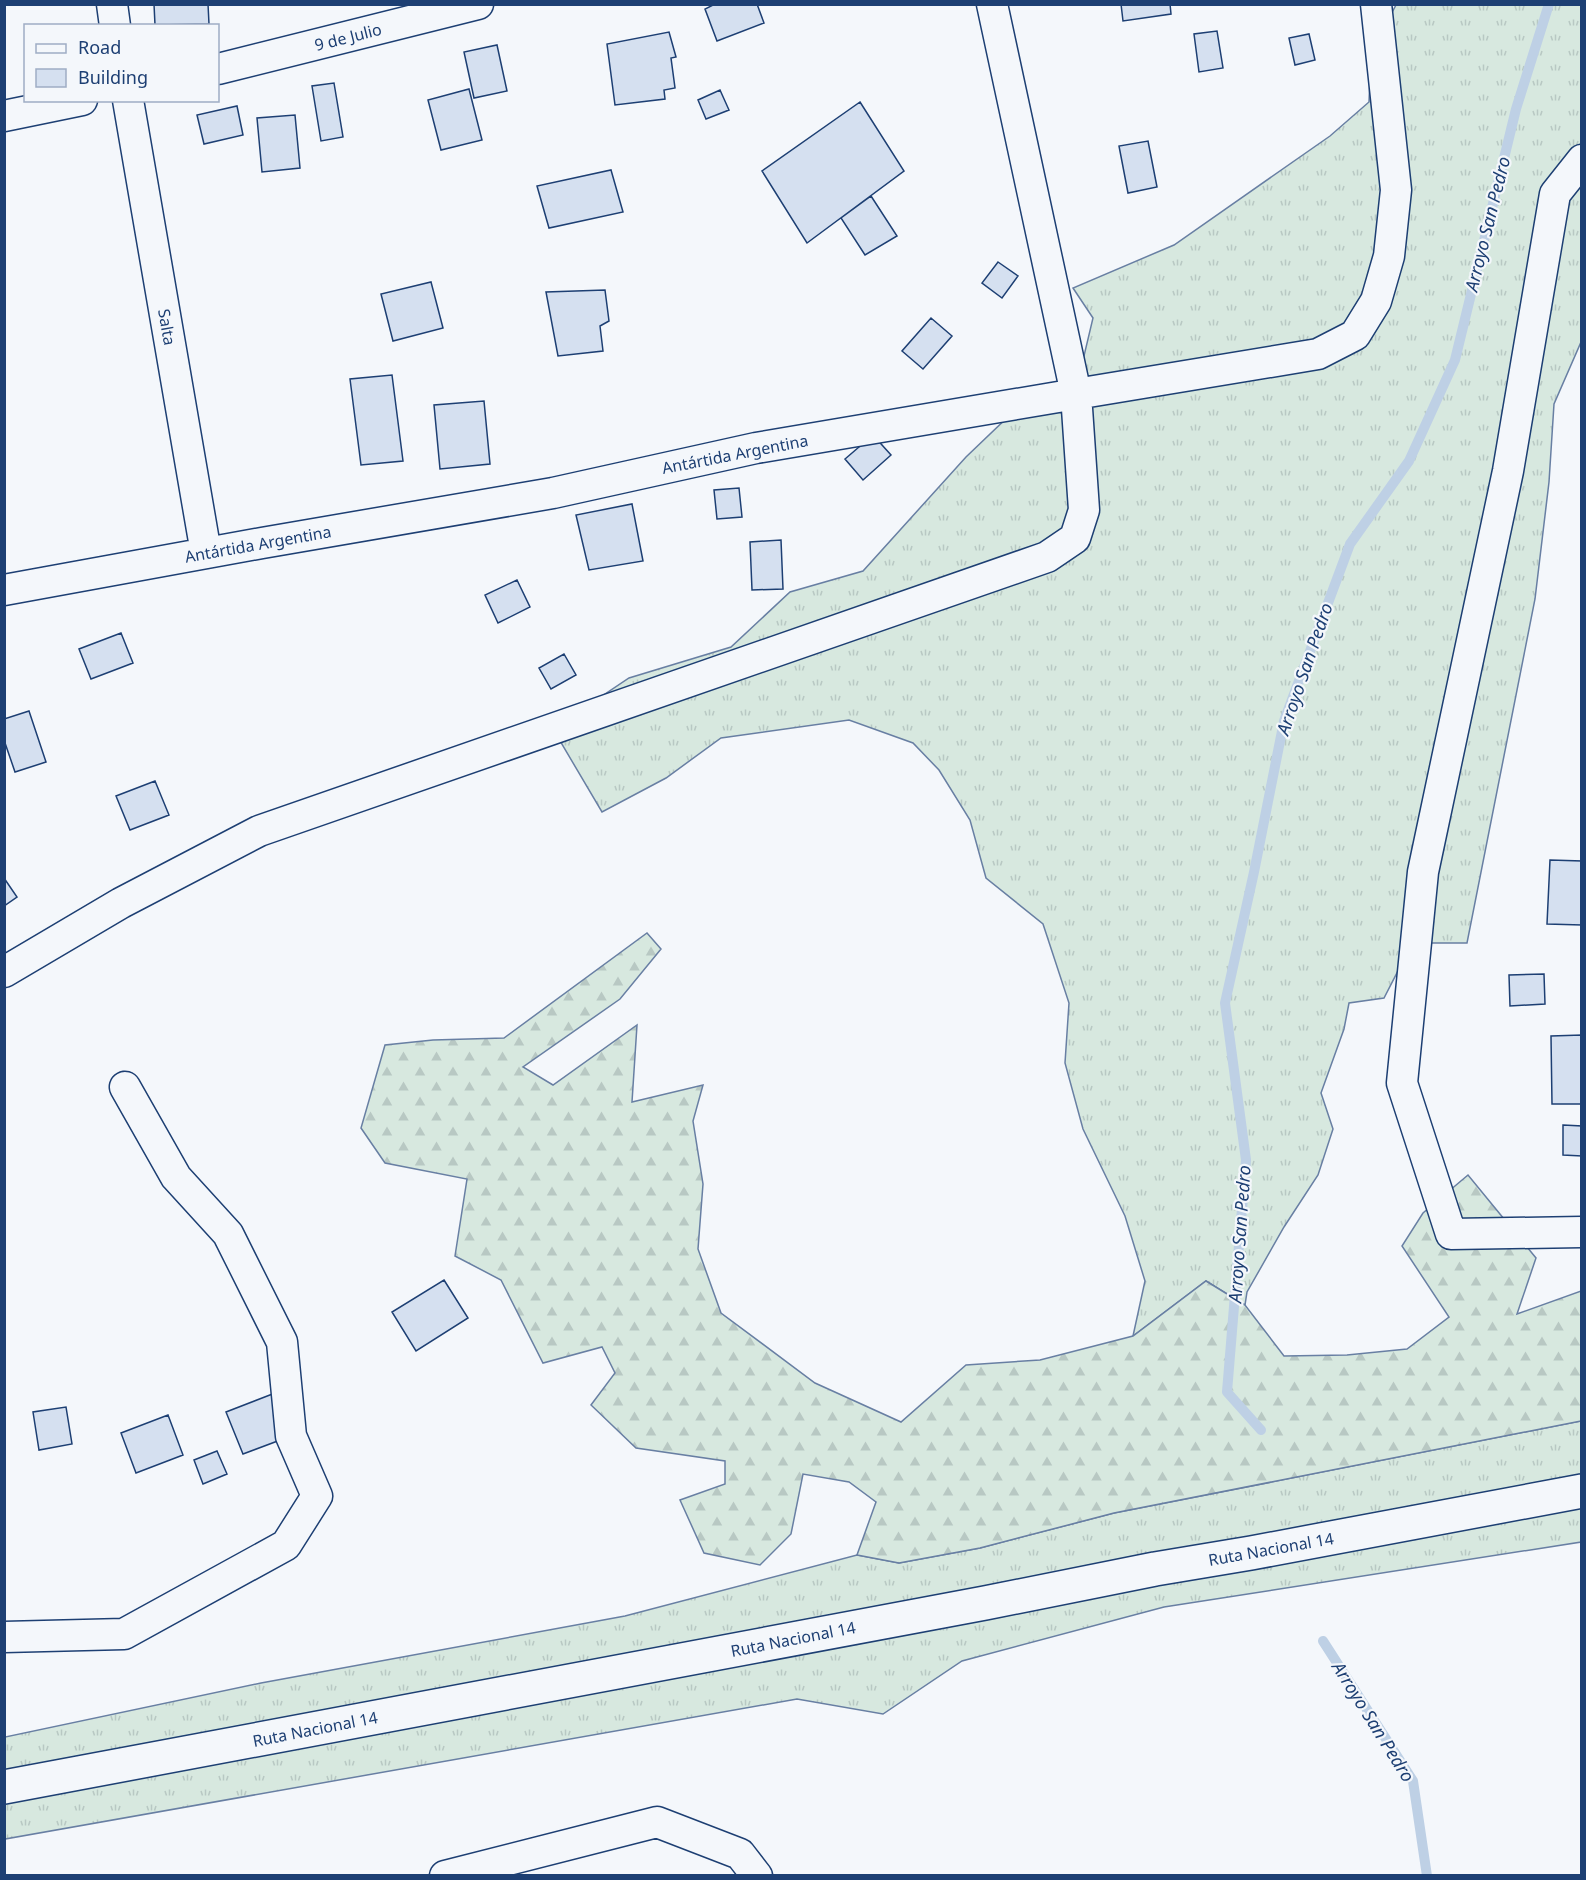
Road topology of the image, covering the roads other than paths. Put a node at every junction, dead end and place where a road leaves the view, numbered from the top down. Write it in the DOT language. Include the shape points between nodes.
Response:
graph roads {
  1 [pos="112,4"];
  2 [pos="478,4"];
  3 [pos="992,4"];
  4 [pos="1376,4"];
  5 [pos="115,24"];
  6 [pos="219,69"];
  7 [pos="71,102"];
  8 [pos="128,102"];
  9 [pos="4,116"];
  10 [pos="1581,160"];
  11 [pos="1076,394"];
  12 [pos="206,553"];
  13 [pos="4,590"];
  14 [pos="4,972"];
  15 [pos="125,1087"];
  16 [pos="1581,1232"];
  17 [pos="1581,1491"];
  18 [pos="4,1637"];
  19 [pos="4,1787"];
  20 [pos="445,1875"];
  21 [pos="757,1875"];
  1 -- 5 [label="street"];
  2 -- 6 [label="street, 9 de Julio"];
  3 -- 11 [label="street"];
  4 -- 11 [label="street, Antártida Argentina" via="1396,190 1389,256 1380,289 1355,335 1318,354"];
  7 -- 9 [label="street"];
  8 -- 12 [label="street, Salta"];
  10 -- 16 [label="street" via="1555,194 1508,471 1423,872 1402,1083 1451,1233"];
  11 -- 12 [label="street, Antártida Argentina" via="756,448 553,493"];
  11 -- 14 [label="street" via="1084,510 1075,538 1047,557 259,831 121,903"];
  12 -- 13 [label="street, Antártida Argentina"];
  15 -- 18 [label="street" via="176,1177 228,1234 282,1342 291,1436 317,1496 286,1545 124,1634"];
  17 -- 19 [label="highway, Ruta Nacional 14"];
  20 -- 21 [label="street" via="657,1822 741,1854"];
}
